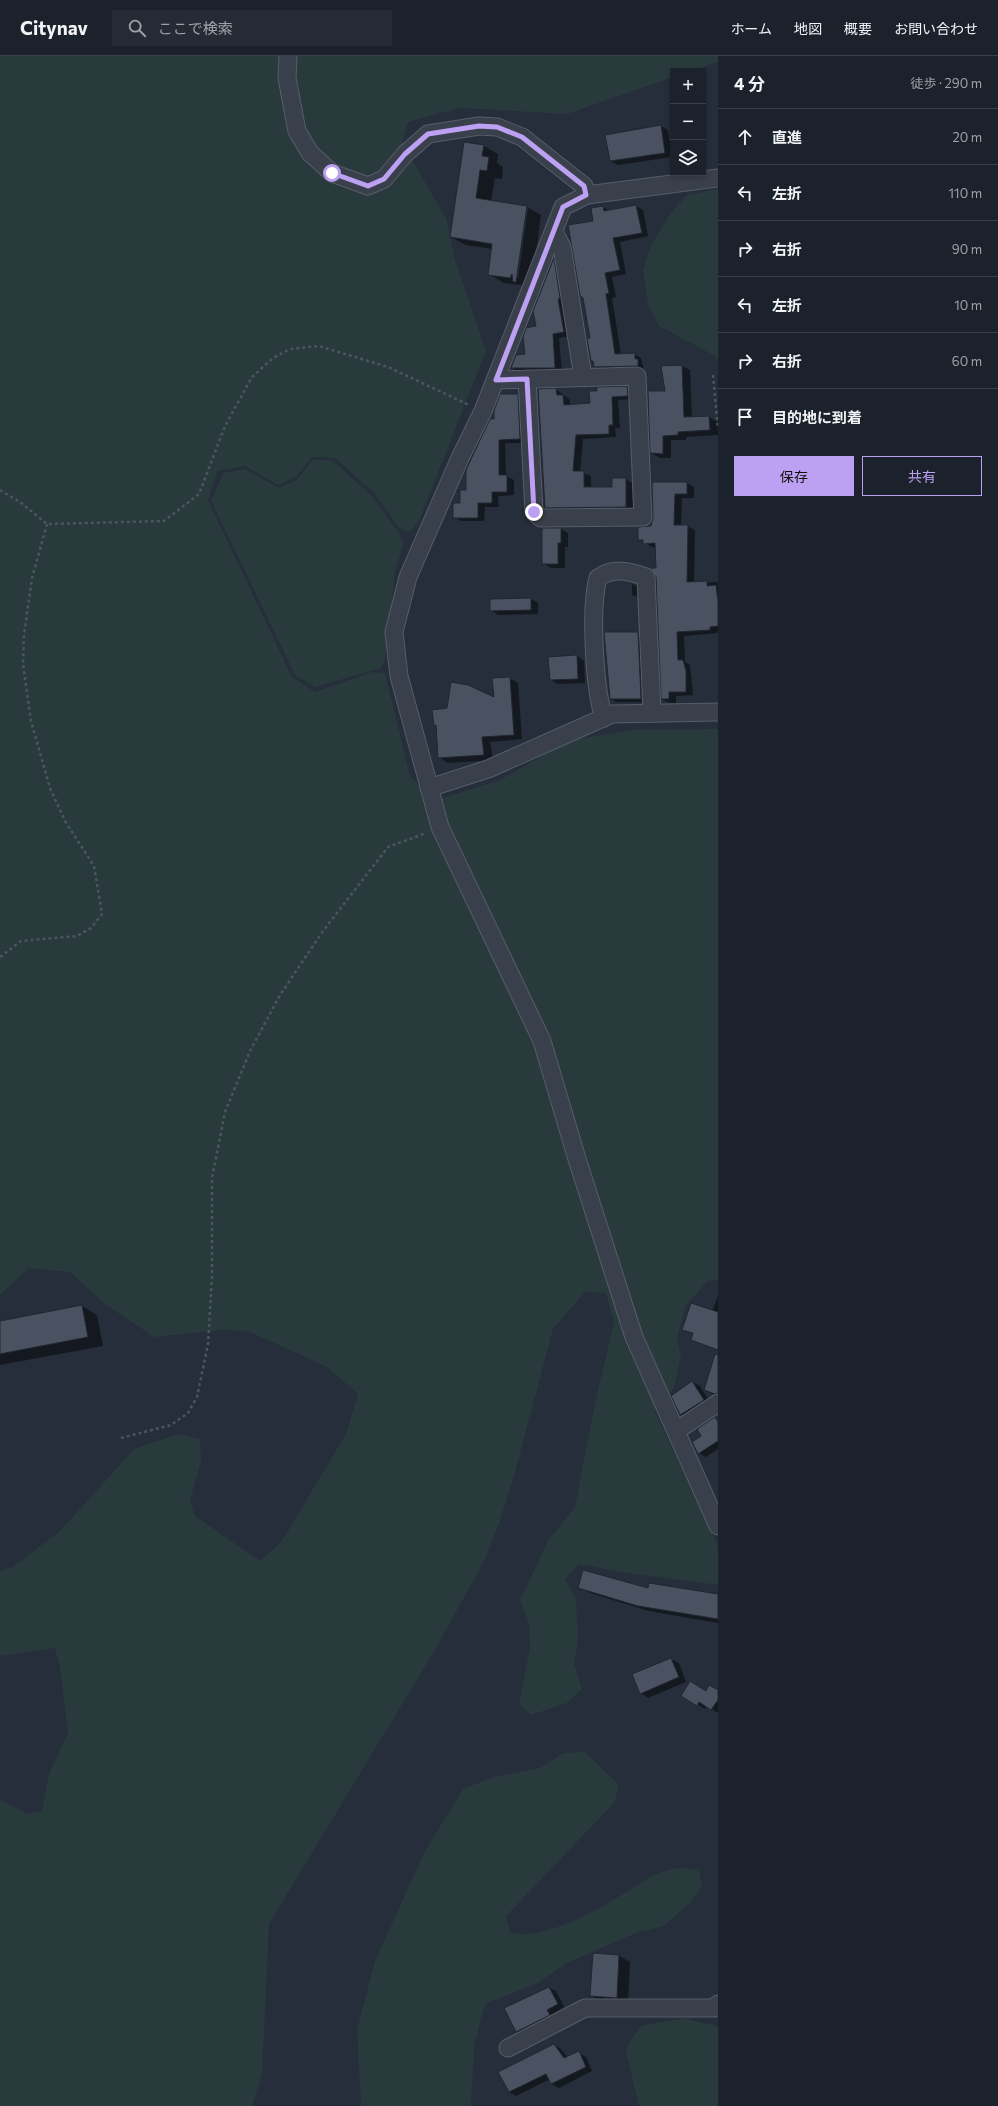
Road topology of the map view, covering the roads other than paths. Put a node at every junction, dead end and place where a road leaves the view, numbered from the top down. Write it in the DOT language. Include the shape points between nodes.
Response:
graph roads {
  1 [pos="288,56"];
  2 [pos="718,178"];
  3 [pos="586,195"];
  4 [pos="554,232"];
  5 [pos="583,377"];
  6 [pos="527,379"];
  7 [pos="496,380"];
  8 [pos="718,712"];
  9 [pos="652,713"];
  10 [pos="604,718"];
  11 [pos="429,788"];
  12 [pos="718,1403"];
  13 [pos="676,1431"];
  14 [pos="718,1526"];
  15 [pos="718,2004"];
  16 [pos="508,2048"];
  1 -- 3 [label="street" via="287,78 297,131 310,153 332,173 368,186 384,179 405,154 428,134 479,126 497,127 522,137 584,186"];
  2 -- 3 [label="street"];
  3 -- 4 [label="street" via="563,207"];
  4 -- 5 [label="street" via="562,247"];
  4 -- 7 [label="street"];
  5 -- 6 [label="street"];
  5 -- 6 [label="street" via="637,376 643,517 541,518 534,512"];
  6 -- 7 [label="street"];
  7 -- 11 [label="street" via="408,578 394,632 399,676"];
  8 -- 9 [label="street"];
  9 -- 10 [label="street" via="612,714"];
  9 -- 10 [label="street" via="646,577 616,570 598,578 594,592 596,669 599,703"];
  10 -- 11 [label="street" via="488,769"];
  11 -- 13 [label="street" via="440,827 542,1041 634,1337"];
  12 -- 13 [label="street"];
  13 -- 14 [label="street"];
  15 -- 16 [label="street" via="714,2008 585,2008"];
}
